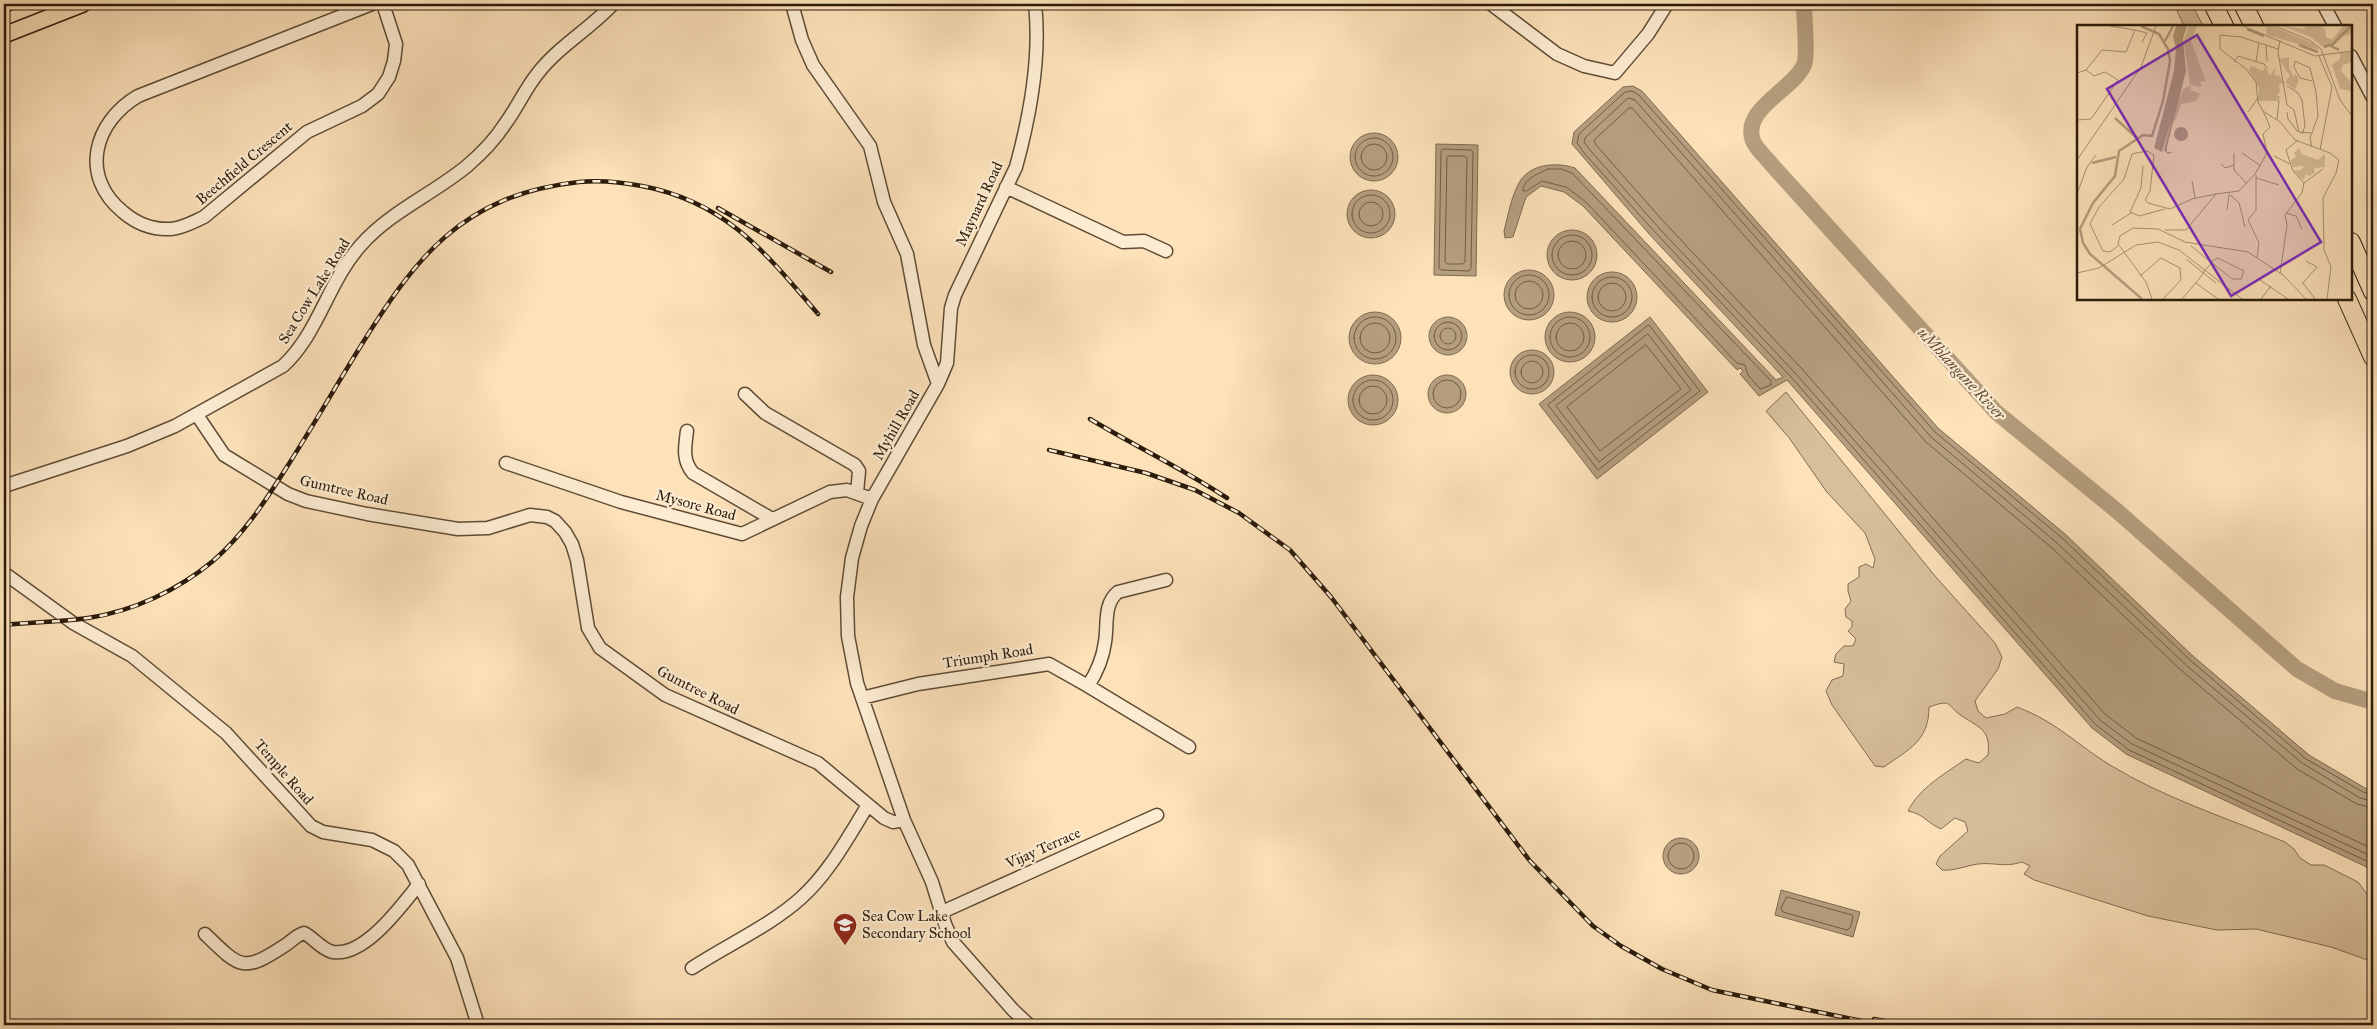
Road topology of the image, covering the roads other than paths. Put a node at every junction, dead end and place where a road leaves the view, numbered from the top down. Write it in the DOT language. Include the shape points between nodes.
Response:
graph roads {
  1 [pos="83,4"];
  2 [pos="372,4"];
  3 [pos="383,4"];
  4 [pos="613,4"];
  5 [pos="792,4"];
  6 [pos="1035,4"];
  7 [pos="1491,4"];
  8 [pos="1667,4"];
  9 [pos="2213,4"];
  10 [pos="2244,4"];
  11 [pos="2323,4"];
  12 [pos="2224,25"];
  13 [pos="2254,25"];
  14 [pos="2334,25"];
  15 [pos="4,35"];
  16 [pos="2352,58"];
  17 [pos="2373,98"];
  18 [pos="1006,187"];
  19 [pos="2352,244"];
  20 [pos="1166,251"];
  21 [pos="2373,292"];
  22 [pos="2347,300"];
  23 [pos="2373,357"];
  24 [pos="938,384"];
  25 [pos="745,394"];
  26 [pos="197,415"];
  27 [pos="687,431"];
  28 [pos="506,463"];
  29 [pos="4,486"];
  30 [pos="857,492"];
  31 [pos="872,499"];
  32 [pos="772,519"];
  33 [pos="4,573"];
  34 [pos="1166,580"];
  35 [pos="1088,686"];
  36 [pos="862,698"];
  37 [pos="1189,747"];
  38 [pos="868,805"];
  39 [pos="1158,815"];
  40 [pos="904,820"];
  41 [pos="419,884"];
  42 [pos="942,912"];
  43 [pos="205,934"];
  44 [pos="692,968"];
  45 [pos="478,1025"];
  46 [pos="1029,1025"];
  1 -- 15 [label="main road"];
  2 -- 3 [label="street, Beechfield Crescent" via="124,104 105,127 97,153 100,181 111,201 144,226 174,229 188,225 204,218 306,132 367,102 378,94 394,61 396,44"];
  4 -- 26 [label="street, Sea Cow Lake Road" via="553,55 537,73 505,125 480,154 361,244 342,270 296,354 271,374"];
  5 -- 24 [label="street, Myhill Road" via="813,65 870,146 884,202 907,254 924,345"];
  6 -- 18 [label="street, Maynard Road" via="1038,31 1031,96 1016,167"];
  7 -- 8 [label="street" via="1557,54 1584,66 1615,73 1648,34"];
  9 -- 12 [label="highway"];
  10 -- 13 [label="highway"];
  11 -- 14 [label="street"];
  16 -- 17 [label="street"];
  18 -- 20 [label="street" via="1123,242 1144,241"];
  18 -- 24 [label="street, Maynard Road" via="954,294 947,363"];
  19 -- 21 [label="highway"];
  22 -- 23 [label="highway"];
  24 -- 31 [label="street, Myhill Road"];
  25 -- 30 [label="street" via="765,413 855,465 859,471"];
  26 -- 29 [label="street, Sea Cow Lake Road" via="127,446"];
  26 -- 38 [label="street, Gumtree Road" via="224,455 288,494 306,501 458,529 488,528 530,515 555,521 572,544 588,628 600,648 665,695 818,763"];
  27 -- 32 [label="street" via="684,455 693,473"];
  28 -- 32 [label="street, Mysore Road" via="621,502 737,533 747,534"];
  30 -- 31 [label="street, Mysore Road"];
  30 -- 32 [label="street, Mysore Road" via="830,492"];
  31 -- 36 [label="street, Myhill Road" via="856,542 847,597 848,636"];
  33 -- 41 [label="street, Temple Road" via="73,623 132,656 226,733 311,826 323,832 372,840 389,847 408,865"];
  34 -- 35 [label="street" via="1114,595 1108,605 1101,660"];
  35 -- 36 [label="street, Triumph Road" via="1054,666 1041,664 918,684"];
  35 -- 37 [label="street, Triumph Road"];
  36 -- 40 [label="street, Myhill Road"];
  38 -- 40 [label="street, Gumtree Road" via="889,820"];
  38 -- 44 [label="street" via="828,865 800,898"];
  39 -- 42 [label="street, Vijay Terrace"];
  40 -- 42 [label="street"];
  41 -- 43 [label="street" via="375,934 358,946 341,952 328,950 304,933 260,962 248,964 225,954"];
  41 -- 45 [label="street, Temple Road" via="457,958"];
  42 -- 46 [label="street" via="960,953"];
}
